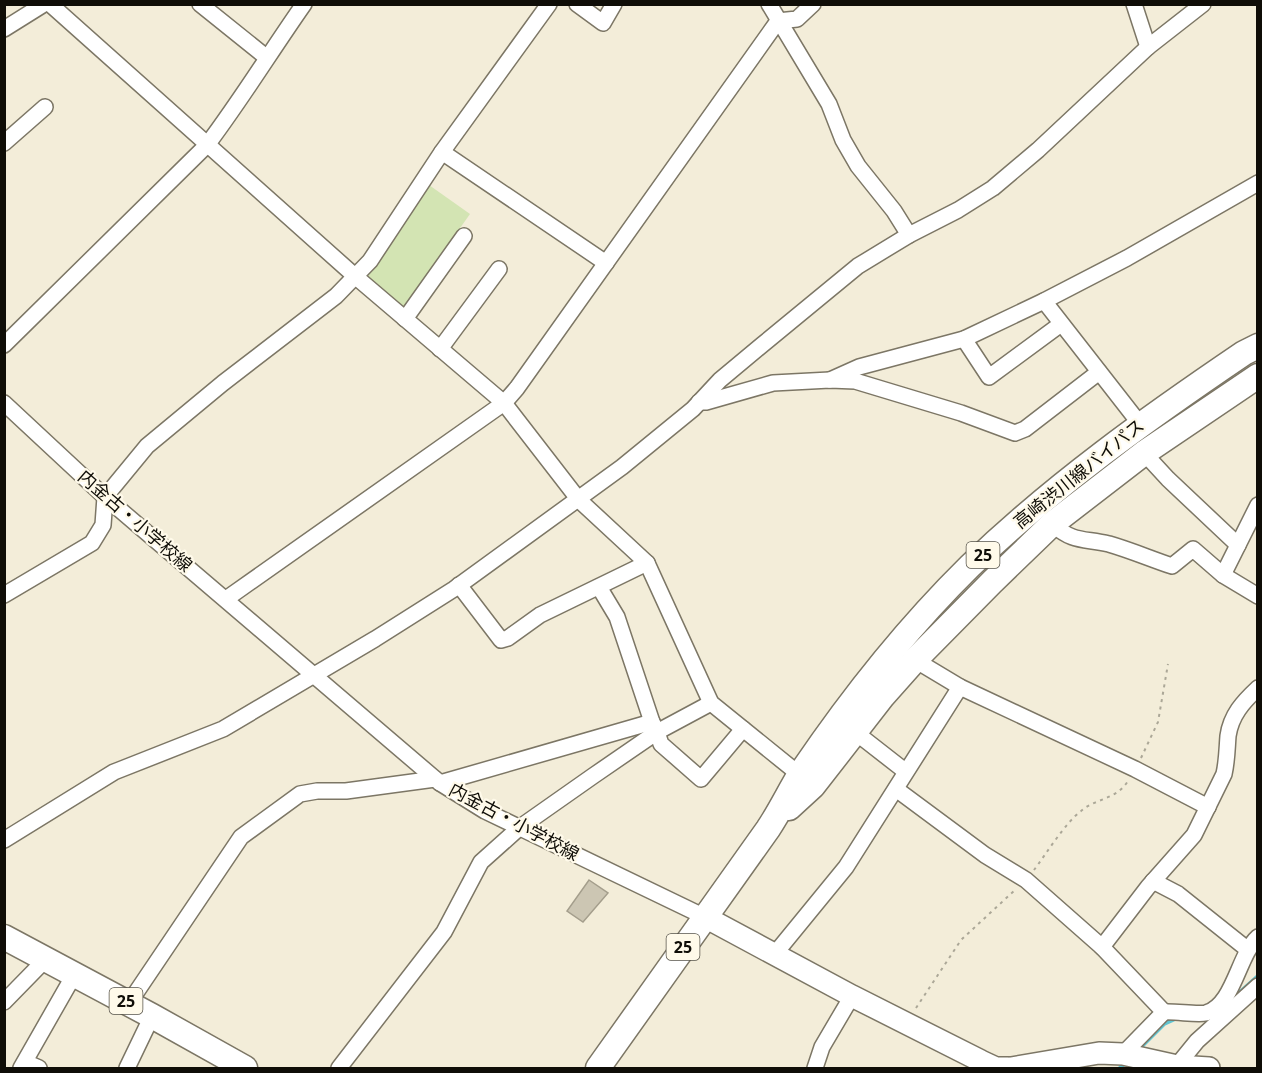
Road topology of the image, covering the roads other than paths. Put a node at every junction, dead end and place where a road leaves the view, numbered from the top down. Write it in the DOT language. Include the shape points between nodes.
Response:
graph roads {
  1 [pos="44,4"];
  2 [pos="50,4"];
  3 [pos="200,4"];
  4 [pos="304,4"];
  5 [pos="549,4"];
  6 [pos="577,4"];
  7 [pos="614,4"];
  8 [pos="769,4"];
  9 [pos="813,4"];
  10 [pos="1134,4"];
  11 [pos="1203,4"];
  12 [pos="778,21"];
  13 [pos="4,28"];
  14 [pos="1148,47"];
  15 [pos="266,57"];
  16 [pos="45,107"];
  17 [pos="4,143"];
  18 [pos="207,145"];
  19 [pos="442,152"];
  20 [pos="1257,183"];
  21 [pos="909,235"];
  22 [pos="464,236"];
  23 [pos="606,263"];
  24 [pos="499,269"];
  25 [pos="356,277"];
  26 [pos="1044,301"];
  27 [pos="405,319"];
  28 [pos="1061,324"];
  29 [pos="964,339"];
  30 [pos="4,345"];
  31 [pos="1257,346"];
  32 [pos="440,349"];
  33 [pos="1099,372"];
  34 [pos="1256,379"];
  35 [pos="830,380"];
  36 [pos="699,402"];
  37 [pos="4,403"];
  38 [pos="504,403"];
  39 [pos="1140,424"];
  40 [pos="1144,453"];
  41 [pos="105,497"];
  42 [pos="579,500"];
  43 [pos="1257,505"];
  44 [pos="1052,524"];
  45 [pos="1253,528"];
  46 [pos="1238,546"];
  47 [pos="647,563"];
  48 [pos="1223,574"];
  49 [pos="459,585"];
  50 [pos="599,587"];
  51 [pos="4,595"];
  52 [pos="1257,596"];
  53 [pos="226,599"];
  54 [pos="915,660"];
  55 [pos="313,674"];
  56 [pos="960,687"];
  57 [pos="1257,688"];
  58 [pos="711,703"];
  59 [pos="654,727"];
  60 [pos="743,729"];
  61 [pos="855,732"];
  62 [pos="905,771"];
  63 [pos="800,775"];
  64 [pos="438,781"];
  65 [pos="896,789"];
  66 [pos="1208,807"];
  67 [pos="770,826"];
  68 [pos="519,828"];
  69 [pos="4,840"];
  70 [pos="1153,881"];
  71 [pos="705,917"];
  72 [pos="4,937"];
  73 [pos="1252,943"];
  74 [pos="1102,947"];
  75 [pos="774,955"];
  76 [pos="46,959"];
  77 [pos="74,975"];
  78 [pos="1257,986"];
  79 [pos="852,996"];
  80 [pos="4,1002"];
  81 [pos="129,1003"];
  82 [pos="1164,1012"];
  83 [pos="152,1016"];
  84 [pos="1130,1060"];
  85 [pos="23,1065"];
  86 [pos="236,1066"];
  87 [pos="1176,1067"];
  88 [pos="39,1068"];
  89 [pos="127,1068"];
  90 [pos="339,1068"];
  91 [pos="598,1068"];
  92 [pos="815,1068"];
  93 [pos="996,1068"];
  94 [pos="1009,1068"];
  95 [pos="1209,1068"];
  1 -- 13 [label="street"];
  2 -- 18 [label="street"];
  3 -- 15 [label="street"];
  4 -- 15 [label="street"];
  5 -- 19 [label="street"];
  6 -- 7 [label="street" via="603,23"];
  8 -- 12 [label="street"];
  9 -- 12 [label="street" via="797,19"];
  10 -- 14 [label="street"];
  11 -- 14 [label="street"];
  12 -- 21 [label="street" via="829,104 858,166"];
  12 -- 23 [label="street"];
  14 -- 21 [label="street" via="993,188"];
  15 -- 18 [label="street"];
  16 -- 17 [label="street"];
  18 -- 25 [label="street"];
  18 -- 30 [label="street"];
  19 -- 23 [label="street"];
  19 -- 25 [label="street"];
  20 -- 26 [label="street"];
  21 -- 36 [label="street" via="858,266"];
  22 -- 27 [label="street"];
  23 -- 38 [label="street"];
  24 -- 32 [label="street"];
  25 -- 27 [label="street"];
  25 -- 41 [label="street" via="147,446"];
  26 -- 28 [label="street"];
  26 -- 29 [label="street"];
  27 -- 32 [label="street"];
  28 -- 29 [label="street" via="989,377"];
  28 -- 33 [label="street"];
  29 -- 35 [label="street"];
  31 -- 39 [label="main road, 高崎渋川線バイパス / 25"];
  32 -- 38 [label="street"];
  33 -- 35 [label="street" via="1015,433 855,381"];
  33 -- 39 [label="street"];
  34 -- 40 [label="main road, 高崎渋川線バイパス / 25"];
  35 -- 36 [label="street" via="773,383"];
  36 -- 42 [label="street"];
  37 -- 41 [label="street, 内金古・小学校線"];
  38 -- 42 [label="street"];
  38 -- 53 [label="street"];
  39 -- 63 [label="main road, 高崎渋川線バイパス / 25" via="1036,505 969,567 895,648"];
  40 -- 44 [label="main road, 高崎渋川線バイパス / 25"];
  40 -- 46 [label="street"];
  41 -- 51 [label="street" via="103,525 92,543"];
  41 -- 53 [label="street, 内金古・小学校線"];
  42 -- 47 [label="street"];
  42 -- 49 [label="street"];
  43 -- 45 [label="street"];
  44 -- 48 [label="street" via="1080,541 1108,544 1172,566 1193,549"];
  44 -- 54 [label="main road, 高崎渋川線バイパス / 25"];
  45 -- 46 [label="street"];
  46 -- 48 [label="street"];
  47 -- 50 [label="street"];
  47 -- 58 [label="street"];
  48 -- 52 [label="street"];
  49 -- 50 [label="street" via="501,640 540,615"];
  49 -- 55 [label="street"];
  50 -- 59 [label="street" via="617,617"];
  53 -- 55 [label="street, 内金古・小学校線"];
  54 -- 56 [label="street"];
  54 -- 61 [label="main road, 高崎渋川線バイパス / 25"];
  55 -- 64 [label="street, 内金古・小学校線"];
  55 -- 69 [label="street" via="223,729 114,772"];
  56 -- 62 [label="street"];
  56 -- 66 [label="street"];
  57 -- 66 [label="street" via="1232,721 1224,774"];
  58 -- 59 [label="street"];
  58 -- 60 [label="street"];
  59 -- 60 [label="street" via="661,744 701,779"];
  59 -- 64 [label="street"];
  59 -- 68 [label="street"];
  60 -- 63 [label="street"];
  61 -- 62 [label="street"];
  61 -- 67 [label="main road, 高崎渋川線バイパス / 25" via="813,786"];
  62 -- 65 [label="street"];
  63 -- 67 [label="main road, 高崎渋川線バイパス / 25"];
  64 -- 68 [label="street, 内金古・小学校線"];
  64 -- 81 [label="street" via="311,791 283,806 233,847"];
  65 -- 74 [label="street" via="985,855 1026,880"];
  65 -- 75 [label="street" via="835,882"];
  66 -- 70 [label="street" via="1194,835"];
  67 -- 71 [label="main road, 高崎渋川線バイパス / 25"];
  68 -- 71 [label="street, 内金古・小学校線"];
  68 -- 90 [label="street" via="481,862 444,932"];
  70 -- 73 [label="street"];
  70 -- 74 [label="street"];
  71 -- 75 [label="street, 内金古・小学校線"];
  71 -- 91 [label="main road, 高崎渋川線バイパス / 25"];
  72 -- 76 [label="main road, 25"];
  73 -- 82 [label="street" via="1225,998 1213,1010 1202,1014"];
  74 -- 82 [label="street"];
  75 -- 79 [label="street, 内金古・小学校線"];
  76 -- 77 [label="main road, 25"];
  76 -- 80 [label="street"];
  77 -- 81 [label="main road, 25"];
  77 -- 85 [label="street"];
  78 -- 87 [label="street" via="1197,1041"];
  79 -- 92 [label="street" via="822,1047"];
  79 -- 93 [label="street, 内金古・小学校線"];
  81 -- 83 [label="main road, 25"];
  82 -- 84 [label="street"];
  83 -- 86 [label="main road, 25"];
  83 -- 89 [label="street"];
  84 -- 87 [label="street, 内金古・小学校線"];
  84 -- 94 [label="street, 内金古・小学校線" via="1099,1053"];
  85 -- 88 [label="street"];
  87 -- 95 [label="street, 内金古・小学校線"];
  93 -- 94 [label="street, 内金古・小学校線"];
}
